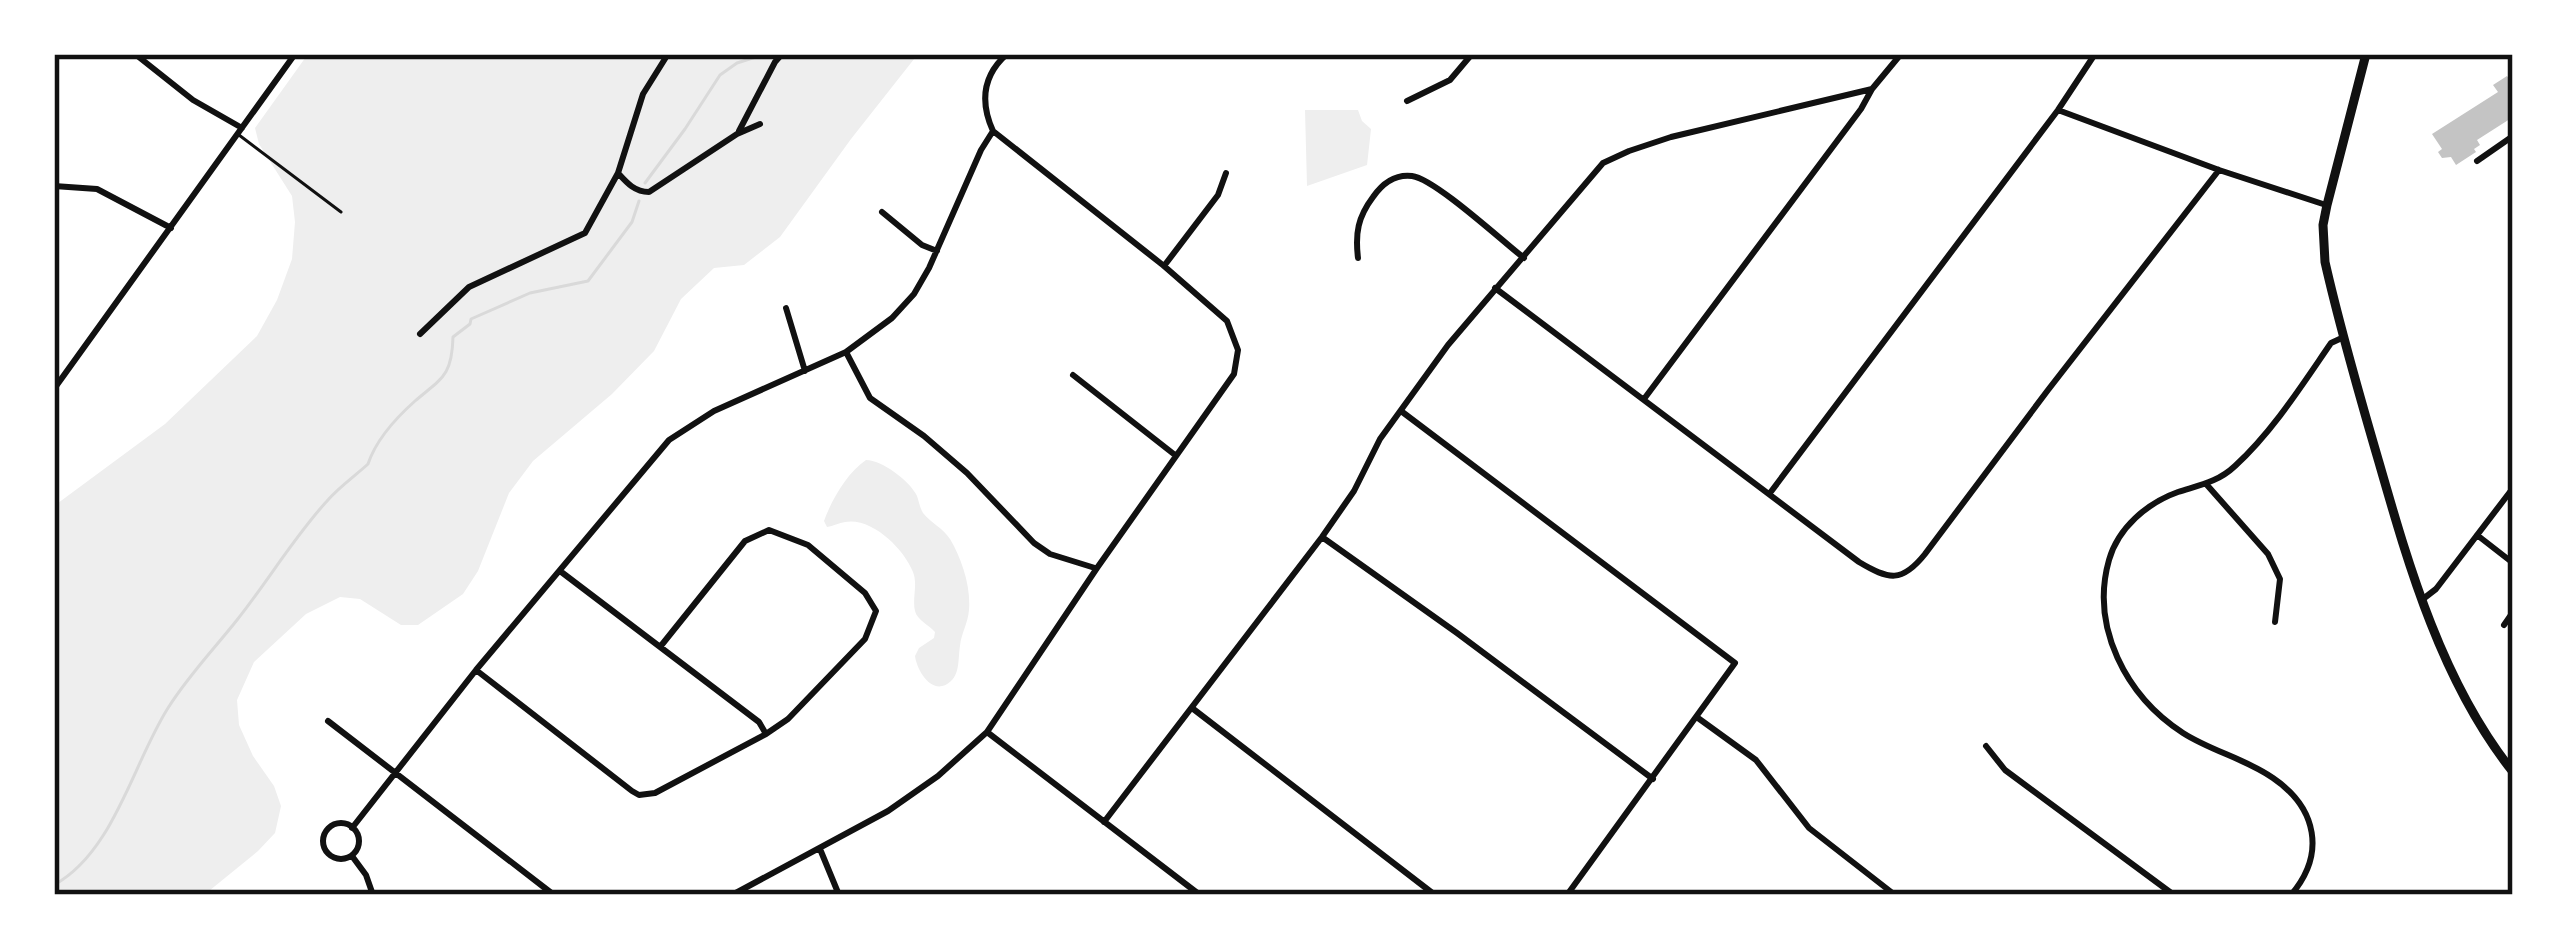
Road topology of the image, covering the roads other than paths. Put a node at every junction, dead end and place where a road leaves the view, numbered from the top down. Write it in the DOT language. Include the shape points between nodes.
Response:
graph roads {
  1 [pos="135,54"];
  2 [pos="295,54"];
  3 [pos="668,54"];
  4 [pos="782,54"];
  5 [pos="1007,54"];
  6 [pos="1472,54"];
  7 [pos="1901,54"];
  8 [pos="2095,54"];
  9 [pos="2366,54"];
  10 [pos="1872,89"];
  11 [pos="1407,101"];
  12 [pos="2059,110"];
  13 [pos="760,124"];
  14 [pos="240,131"];
  15 [pos="993,131"];
  16 [pos="737,134"];
  17 [pos="2513,136"];
  18 [pos="2477,161"];
  19 [pos="2219,170"];
  20 [pos="617,173"];
  21 [pos="1226,173"];
  22 [pos="54,186"];
  23 [pos="2327,206"];
  24 [pos="341,212"];
  25 [pos="882,212"];
  26 [pos="171,228"];
  27 [pos="937,251"];
  28 [pos="1358,258"];
  29 [pos="1524,259"];
  30 [pos="1164,266"];
  31 [pos="1495,288"];
  32 [pos="786,308"];
  33 [pos="420,334"];
  34 [pos="2344,337"];
  35 [pos="846,352"];
  36 [pos="805,370"];
  37 [pos="1072,375"];
  38 [pos="54,389"];
  39 [pos="1645,399"];
  40 [pos="1401,411"];
  41 [pos="1175,455"];
  42 [pos="2207,485"];
  43 [pos="2513,488"];
  44 [pos="1770,494"];
  45 [pos="2477,536"];
  46 [pos="1322,537"];
  47 [pos="2513,563"];
  48 [pos="1097,568"];
  49 [pos="560,571"];
  50 [pos="2423,599"];
  51 [pos="2513,612"];
  52 [pos="2275,622"];
  53 [pos="2504,625"];
  54 [pos="661,647"];
  55 [pos="476,670"];
  56 [pos="1192,708"];
  57 [pos="1698,718"];
  58 [pos="328,721"];
  59 [pos="987,732"];
  60 [pos="766,734"];
  61 [pos="1986,746"];
  62 [pos="394,772"];
  63 [pos="2513,772"];
  64 [pos="1653,779"];
  65 [pos="1104,822"];
  66 [pos="352,828"];
  67 [pos="820,849"];
  68 [pos="352,856"];
  69 [pos="1569,894"];
  70 [pos="373,895"];
  71 [pos="554,895"];
  72 [pos="732,895"];
  73 [pos="838,895"];
  74 [pos="1200,895"];
  75 [pos="1435,895"];
  76 [pos="1894,895"];
  77 [pos="2174,895"];
  78 [pos="2291,895"];
  1 -- 14 [label="street"];
  2 -- 14 [label="street"];
  3 -- 20 [label="street" via="643,94"];
  4 -- 16 [label="street"];
  5 -- 15 [label="street" via="986,84"];
  6 -- 11 [label="street" via="1450,80"];
  7 -- 10 [label="street"];
  8 -- 12 [label="street"];
  9 -- 23 [label="main road"];
  10 -- 29 [label="street" via="1671,136 1603,163"];
  10 -- 39 [label="street"];
  12 -- 19 [label="street"];
  12 -- 44 [label="street"];
  13 -- 16 [label="street"];
  14 -- 24 [label="lane"];
  14 -- 26 [label="street"];
  15 -- 27 [label="street"];
  15 -- 30 [label="street"];
  16 -- 20 [label="street" via="649,192"];
  17 -- 18 [label="street"];
  19 -- 23 [label="street"];
  19 -- 44 [label="street" via="1913,569 1879,574"];
  20 -- 33 [label="street" via="585,233 469,287"];
  21 -- 30 [label="street"];
  22 -- 26 [label="street" via="97,189"];
  23 -- 34 [label="main road" via="2325,262"];
  25 -- 27 [label="street"];
  26 -- 38 [label="street"];
  27 -- 35 [label="street" via="892,319"];
  28 -- 29 [label="street" via="1365,209 1384,184 1407,176 1430,183"];
  29 -- 31 [label="street"];
  30 -- 41 [label="street" via="1227,321 1238,350 1234,374"];
  31 -- 39 [label="street"];
  31 -- 40 [label="street"];
  32 -- 36 [label="street"];
  34 -- 42 [label="street" via="2331,343 2252,450"];
  34 -- 50 [label="main road"];
  35 -- 36 [label="street"];
  35 -- 48 [label="street" via="870,398 967,472 1034,543"];
  36 -- 49 [label="street" via="669,440"];
  37 -- 41 [label="street"];
  39 -- 44 [label="street"];
  40 -- 46 [label="street"];
  40 -- 57 [label="street" via="1736,663"];
  41 -- 48 [label="street"];
  42 -- 52 [label="street" via="2268,554 2280,579"];
  42 -- 78 [label="street" via="2153,503 2127,526 2102,593 2108,635 2150,704 2183,733 2274,778 2301,805 2314,835 2309,867"];
  43 -- 45 [label="street"];
  45 -- 47 [label="street"];
  45 -- 50 [label="street"];
  46 -- 56 [label="street"];
  46 -- 64 [label="street"];
  48 -- 59 [label="street"];
  49 -- 54 [label="street"];
  49 -- 55 [label="street"];
  50 -- 63 [label="main road" via="2463,694"];
  51 -- 53 [label="street"];
  54 -- 60 [label="street"];
  54 -- 60 [label="street" via="746,541 769,530 808,545 865,592 876,611 865,639"];
  55 -- 60 [label="street" via="639,795 656,794"];
  55 -- 62 [label="street"];
  56 -- 65 [label="street"];
  56 -- 75 [label="street"];
  57 -- 64 [label="street"];
  57 -- 76 [label="street" via="1756,760 1809,828"];
  58 -- 62 [label="street"];
  59 -- 65 [label="street"];
  59 -- 67 [label="street" via="904,800"];
  61 -- 77 [label="street" via="2005,770"];
  62 -- 66 [label="street"];
  62 -- 71 [label="street"];
  64 -- 69 [label="street"];
  65 -- 74 [label="street"];
  66 -- 68 [label="street" via="359,840"];
  66 -- 68 [label="street" via="333,825 323,839 335,858"];
  67 -- 72 [label="street"];
  67 -- 73 [label="street"];
  68 -- 70 [label="street"];
}
